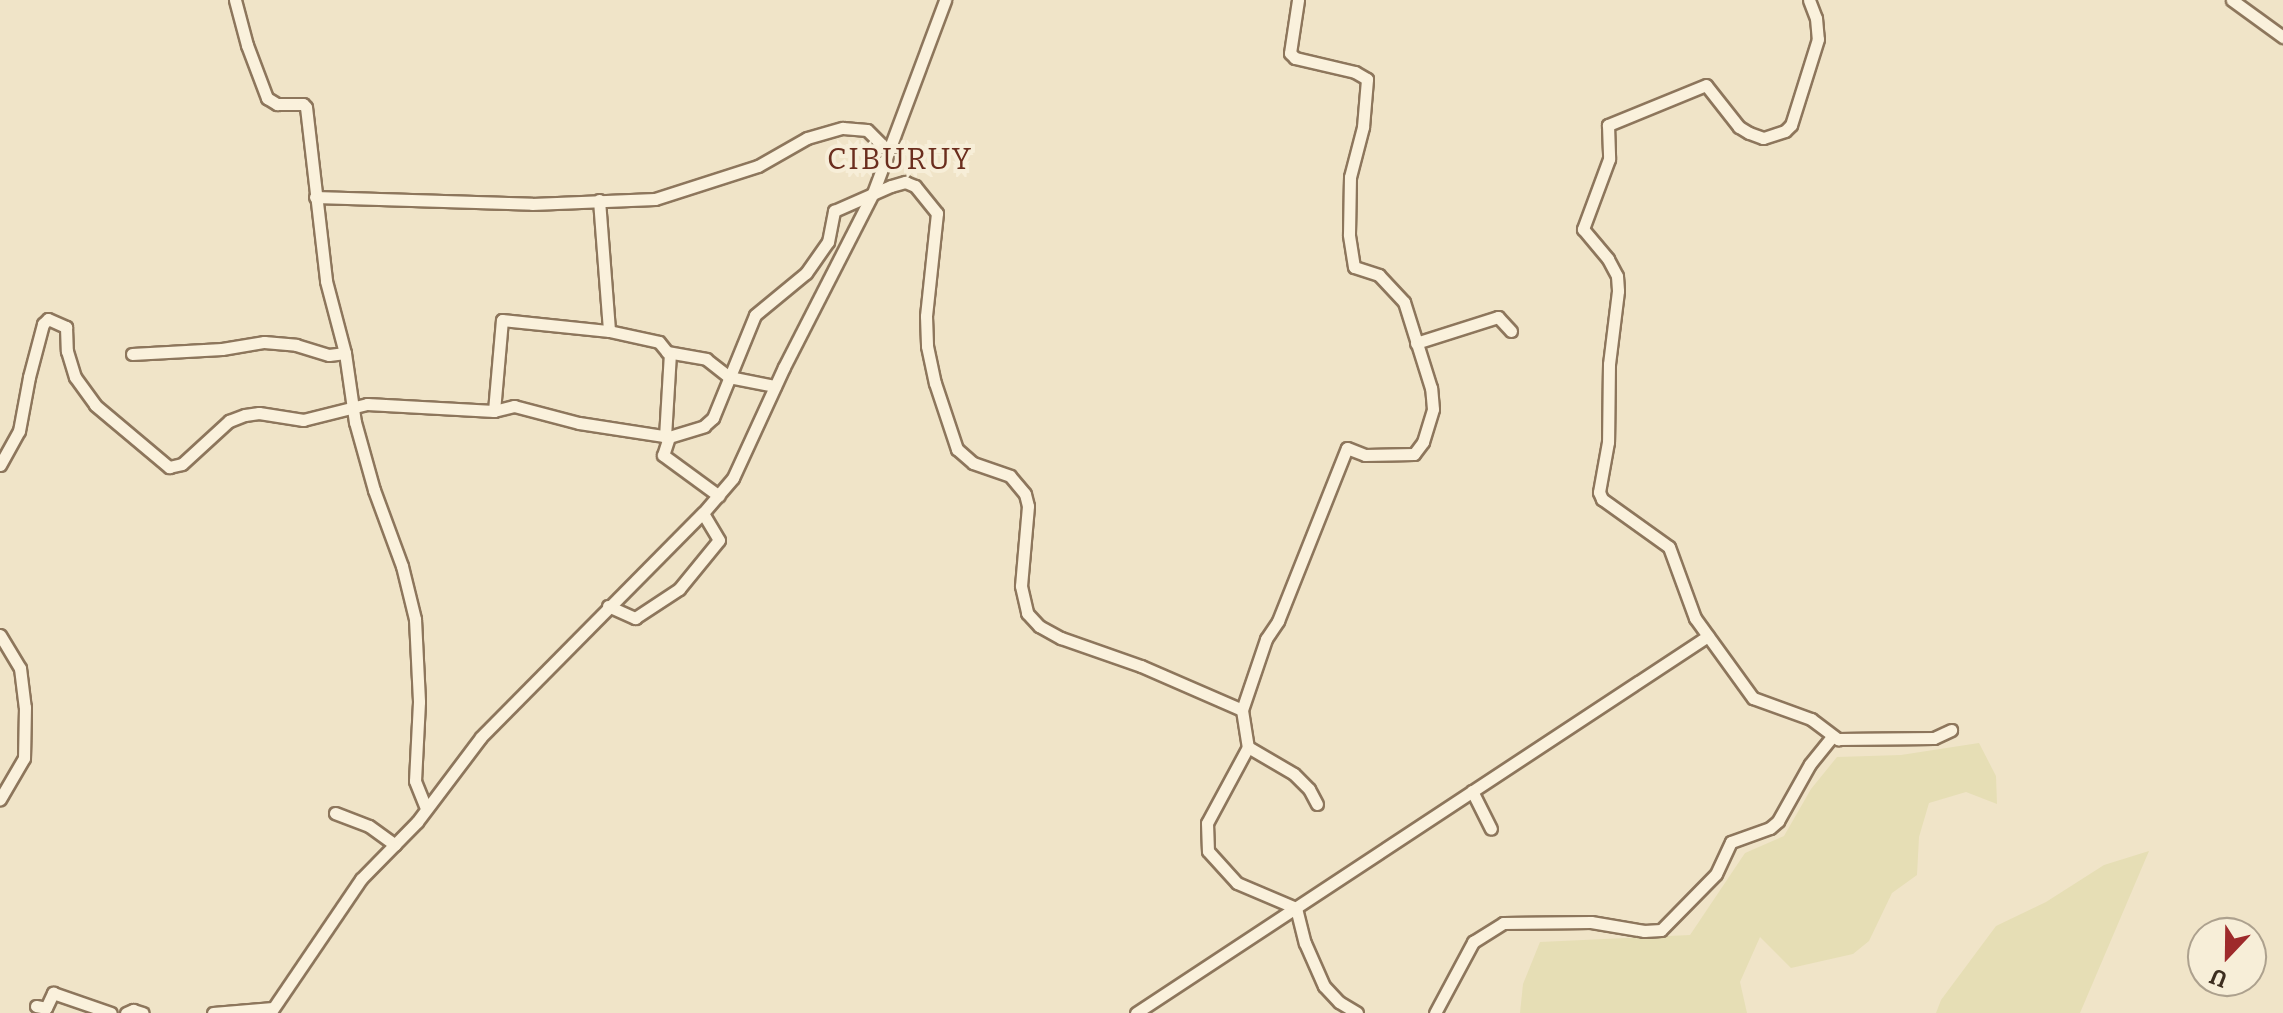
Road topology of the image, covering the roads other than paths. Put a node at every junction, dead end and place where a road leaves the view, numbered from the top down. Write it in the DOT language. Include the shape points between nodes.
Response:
graph roads {
  1 [pos="235,0"];
  2 [pos="945,0"];
  3 [pos="1298,0"];
  4 [pos="1809,0"];
  5 [pos="2232,0"];
  6 [pos="2283,37"];
  7 [pos="888,151"];
  8 [pos="873,193"];
  9 [pos="315,197"];
  10 [pos="599,200"];
  11 [pos="609,331"];
  12 [pos="1511,331"];
  13 [pos="1416,343"];
  14 [pos="345,353"];
  15 [pos="670,353"];
  16 [pos="132,354"];
  17 [pos="729,377"];
  18 [pos="775,386"];
  19 [pos="355,408"];
  20 [pos="494,411"];
  21 [pos="667,437"];
  22 [pos="0,465"];
  23 [pos="719,496"];
  24 [pos="703,513"];
  25 [pos="608,606"];
  26 [pos="0,635"];
  27 [pos="1708,636"];
  28 [pos="1242,710"];
  29 [pos="1951,730"];
  30 [pos="1832,737"];
  31 [pos="1248,747"];
  32 [pos="1472,791"];
  33 [pos="0,799"];
  34 [pos="1317,804"];
  35 [pos="426,808"];
  36 [pos="335,813"];
  37 [pos="1491,829"];
  38 [pos="395,845"];
  39 [pos="1296,908"];
  40 [pos="36,1006"];
  41 [pos="272,1010"];
  42 [pos="111,1013"];
  43 [pos="126,1013"];
  44 [pos="143,1013"];
  45 [pos="213,1013"];
  46 [pos="1136,1013"];
  47 [pos="1357,1013"];
  48 [pos="1435,1013"];
  1 -- 9 [label="street" via="267,98 306,107"];
  2 -- 7 [label="street"];
  3 -- 13 [label="street" via="1290,53 1367,79 1363,127 1350,177 1349,243 1356,270 1379,275 1401,296"];
  4 -- 27 [label="street" via="1818,39 1785,131 1763,138 1749,133 1706,85 1614,120 1606,132 1606,171 1584,222 1587,235 1617,276 1618,291 1600,497 1669,547 1688,604"];
  5 -- 6 [label="street"];
  7 -- 8 [label="street"];
  7 -- 10 [label="street" via="867,130 842,128 807,138 758,166 695,189 655,199"];
  8 -- 17 [label="street" via="834,211 825,249 806,273 755,315"];
  8 -- 18 [label="street"];
  8 -- 28 [label="street" via="910,182 937,213 926,325 935,383 957,449 973,463 1010,476 1025,494 1021,586 1027,613 1061,638"];
  9 -- 10 [label="street" via="532,204"];
  9 -- 14 [label="street" via="326,281"];
  10 -- 11 [label="street"];
  11 -- 15 [label="street" via="659,342"];
  11 -- 20 [label="street" via="502,320"];
  12 -- 13 [label="street" via="1498,317"];
  13 -- 28 [label="street" via="1433,405 1423,442 1406,456 1365,455 1347,448 1278,621 1266,639"];
  14 -- 16 [label="street" via="329,355 264,342"];
  14 -- 19 [label="street"];
  15 -- 17 [label="street" via="706,359"];
  15 -- 21 [label="street"];
  17 -- 18 [label="street"];
  17 -- 21 [label="street" via="722,403 709,422"];
  18 -- 23 [label="street" via="733,478"];
  19 -- 20 [label="street" via="397,404"];
  19 -- 22 [label="street" via="303,420 245,415 229,421 182,464 169,467 95,405 72,369 66,327 47,319 19,431"];
  19 -- 35 [label="street" via="359,437 415,619 415,781"];
  20 -- 21 [label="street" via="514,406"];
  21 -- 23 [label="street" via="663,455"];
  23 -- 24 [label="street"];
  24 -- 25 [label="street"];
  24 -- 25 [label="street" via="719,540 679,589 635,618"];
  25 -- 35 [label="street" via="481,737"];
  26 -- 33 [label="street" via="20,668 25,707 24,758"];
  27 -- 30 [label="street" via="1753,698 1811,719"];
  27 -- 32 [label="street"];
  28 -- 31 [label="street"];
  29 -- 30 [label="street" via="1934,738"];
  30 -- 48 [label="street" via="1778,821 1731,842 1716,874 1661,930 1591,922 1503,923 1473,942"];
  31 -- 34 [label="street" via="1294,774"];
  31 -- 39 [label="street" via="1207,823 1208,851 1237,883"];
  32 -- 37 [label="street"];
  32 -- 39 [label="street"];
  35 -- 38 [label="street"];
  36 -- 38 [label="street" via="369,826"];
  38 -- 41 [label="street" via="361,879"];
  39 -- 46 [label="street"];
  39 -- 47 [label="street" via="1324,986"];
  40 -- 42 [label="street" via="46,1008 53,993"];
  41 -- 45 [label="street"];
  43 -- 44 [label="street"];
}
